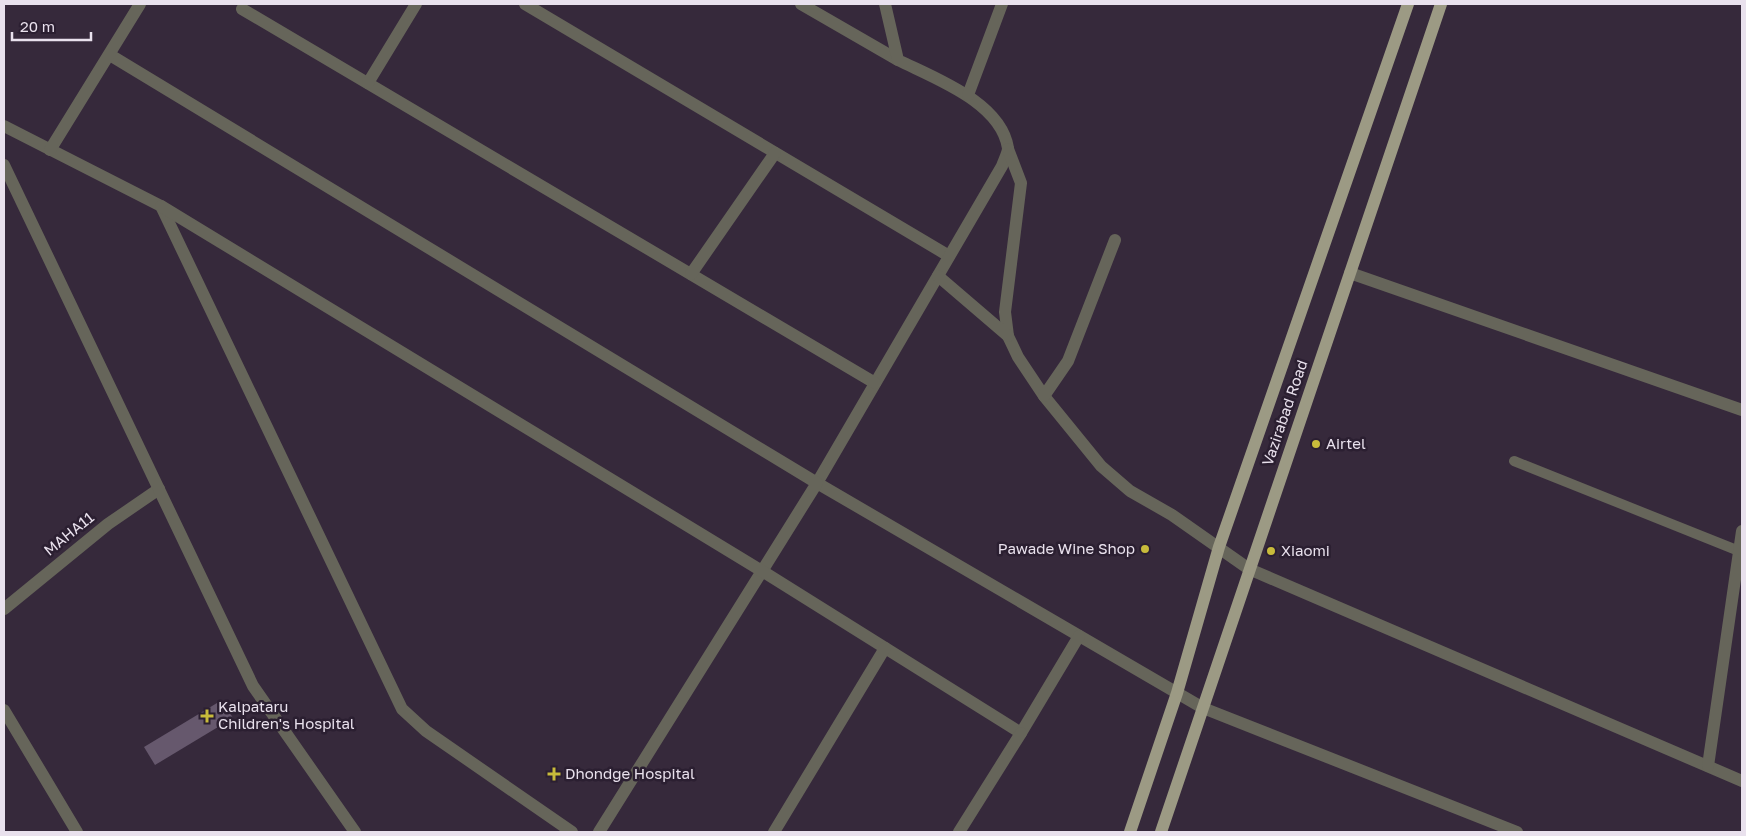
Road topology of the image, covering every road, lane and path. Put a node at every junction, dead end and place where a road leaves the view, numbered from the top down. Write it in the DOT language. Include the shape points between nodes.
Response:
graph roads {
  1 [pos="140,4"];
  2 [pos="416,4"];
  3 [pos="525,4"];
  4 [pos="801,4"];
  5 [pos="884,4"];
  6 [pos="1002,4"];
  7 [pos="1408,4"];
  8 [pos="1441,4"];
  9 [pos="242,9"];
  10 [pos="110,55"];
  11 [pos="898,60"];
  12 [pos="368,83"];
  13 [pos="968,95"];
  14 [pos="4,126"];
  15 [pos="1008,149"];
  16 [pos="50,150"];
  17 [pos="775,153"];
  18 [pos="4,165"];
  19 [pos="161,206"];
  20 [pos="1115,240"];
  21 [pos="949,256"];
  22 [pos="1350,273"];
  23 [pos="692,274"];
  24 [pos="938,276"];
  25 [pos="1008,336"];
  26 [pos="875,383"];
  27 [pos="1044,396"];
  28 [pos="1742,410"];
  29 [pos="1514,461"];
  30 [pos="817,482"];
  31 [pos="159,489"];
  32 [pos="1742,531"];
  33 [pos="1220,547"];
  34 [pos="1739,551"];
  35 [pos="1249,569"];
  36 [pos="762,571"];
  37 [pos="4,609"];
  38 [pos="1079,636"];
  39 [pos="885,648"];
  40 [pos="1177,693"];
  41 [pos="1203,708"];
  42 [pos="4,710"];
  43 [pos="1021,733"];
  44 [pos="1708,766"];
  45 [pos="1742,781"];
  46 [pos="77,832"];
  47 [pos="355,832"];
  48 [pos="572,832"];
  49 [pos="599,832"];
  50 [pos="774,832"];
  51 [pos="960,832"];
  52 [pos="1130,832"];
  53 [pos="1161,832"];
  54 [pos="1516,832"];
  1 -- 10 [label="street"];
  2 -- 12 [label="street"];
  3 -- 17 [label="street"];
  4 -- 11 [label="street"];
  5 -- 11 [label="street"];
  6 -- 13 [label="street"];
  7 -- 33 [label="main road, Vazirabad Road"];
  8 -- 22 [label="main road, Vazirabad Road"];
  9 -- 12 [label="street"];
  10 -- 16 [label="street"];
  10 -- 30 [label="street"];
  11 -- 13 [label="street"];
  12 -- 23 [label="street"];
  13 -- 15 [label="street" via="1001,126"];
  14 -- 16 [label="street"];
  15 -- 21 [label="street" via="1002,166"];
  15 -- 25 [label="street" via="1021,184 1005,312"];
  16 -- 19 [label="street"];
  17 -- 21 [label="street"];
  17 -- 23 [label="street"];
  18 -- 31 [label="street"];
  19 -- 36 [label="street"];
  19 -- 48 [label="street" via="402,709 426,731"];
  20 -- 27 [label="street" via="1071,355"];
  21 -- 24 [label="street"];
  22 -- 28 [label="street"];
  22 -- 35 [label="main road, Vazirabad Road"];
  23 -- 26 [label="street"];
  24 -- 25 [label="street"];
  24 -- 26 [label="street"];
  25 -- 27 [label="street"];
  26 -- 30 [label="street"];
  27 -- 33 [label="street" via="1101,466 1130,491"];
  29 -- 34 [label="lane"];
  30 -- 36 [label="street"];
  30 -- 38 [label="street"];
  31 -- 37 [label="street, MAHA11" via="108,524"];
  31 -- 47 [label="street" via="253,686"];
  32 -- 34 [label="street"];
  33 -- 35 [label="street"];
  33 -- 40 [label="main road, Vazirabad Road"];
  34 -- 44 [label="street"];
  35 -- 41 [label="main road, Vazirabad Road"];
  35 -- 44 [label="street"];
  36 -- 39 [label="street"];
  36 -- 49 [label="street"];
  38 -- 40 [label="street"];
  38 -- 43 [label="street"];
  39 -- 43 [label="street"];
  39 -- 50 [label="street"];
  40 -- 41 [label="street"];
  40 -- 52 [label="main road, Vazirabad Road"];
  41 -- 53 [label="main road, Vazirabad Road"];
  41 -- 54 [label="street"];
  42 -- 46 [label="street"];
  43 -- 51 [label="street"];
  44 -- 45 [label="street"];
}
